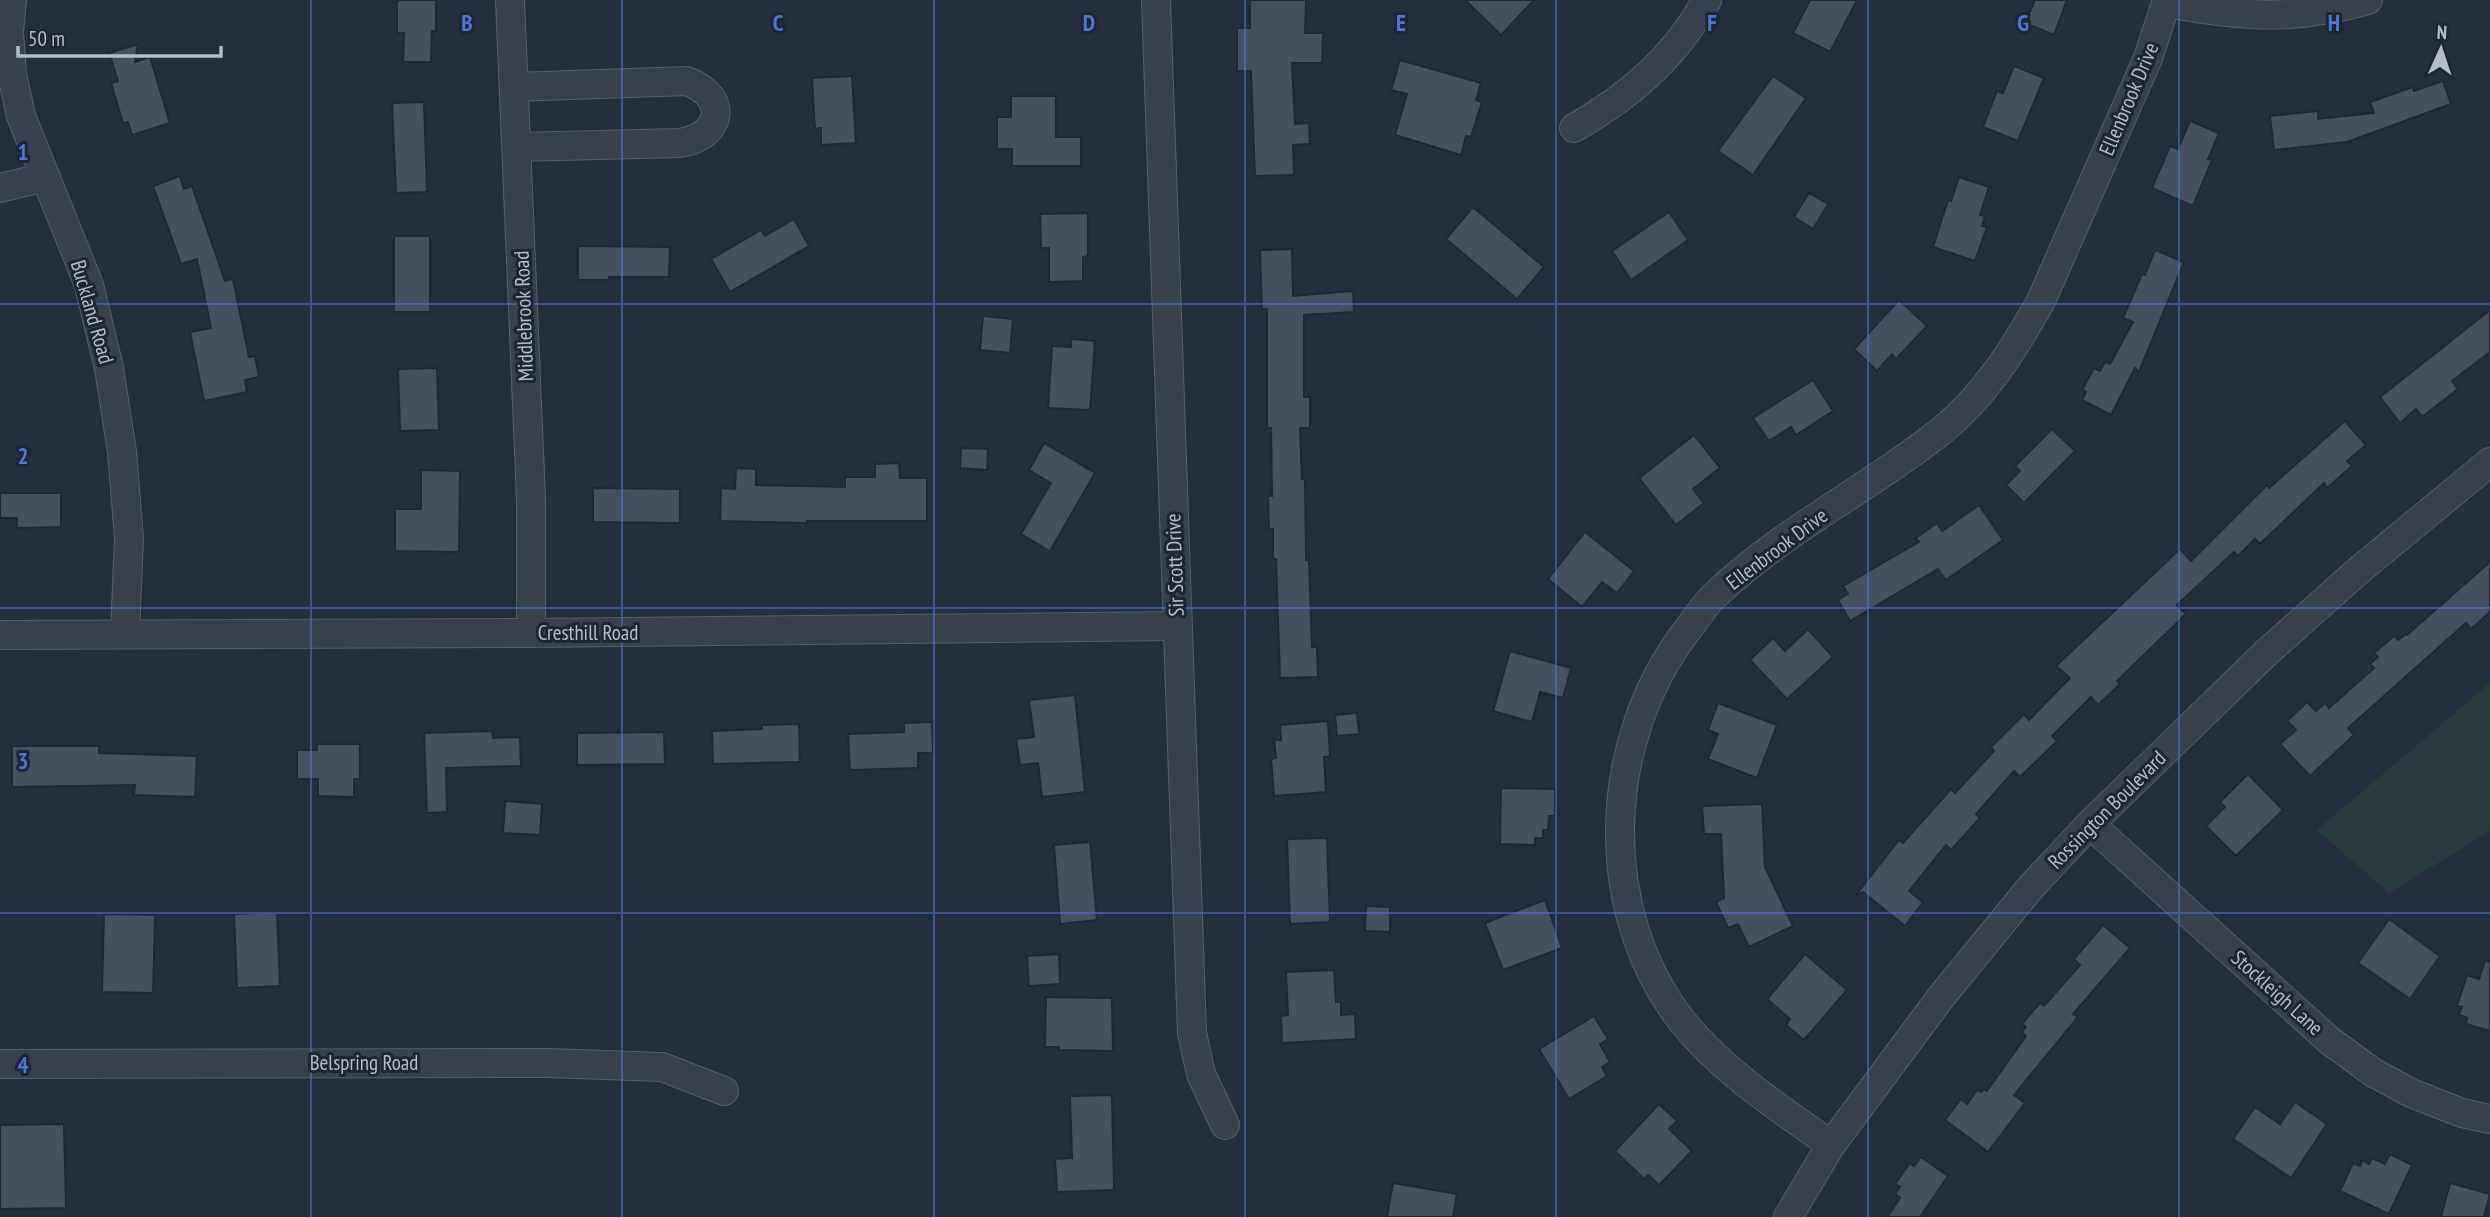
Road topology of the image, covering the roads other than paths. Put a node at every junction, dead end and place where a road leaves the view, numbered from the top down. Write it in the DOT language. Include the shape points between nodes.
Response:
graph roads {
  1 [pos="12,0"];
  2 [pos="510,0"];
  3 [pos="1156,0"];
  4 [pos="1707,0"];
  5 [pos="2368,0"];
  6 [pos="2167,1"];
  7 [pos="514,87"];
  8 [pos="1574,128"];
  9 [pos="517,147"];
  10 [pos="46,177"];
  11 [pos="0,188"];
  12 [pos="2490,462"];
  13 [pos="1177,626"];
  14 [pos="531,633"];
  15 [pos="125,634"];
  16 [pos="0,635"];
  17 [pos="2090,824"];
  18 [pos="0,1064"];
  19 [pos="724,1091"];
  20 [pos="2490,1119"];
  21 [pos="1225,1125"];
  22 [pos="1831,1145"];
  23 [pos="1788,1217"];
  1 -- 10 [label="street, Buckland Road" via="12,74 21,116"];
  2 -- 7 [label="street, Middlebrook Road"];
  3 -- 13 [label="street, Sir Scott Drive"];
  4 -- 8 [label="street" via="1648,76 1613,105"];
  5 -- 6 [label="street" via="2329,11 2278,16 2222,14"];
  6 -- 22 [label="street, Ellenbrook Drive" via="2148,58 2041,301 1994,377 1942,431 1756,559 1710,600 1673,648 1647,696 1630,751 1619,812 1622,869 1632,923 1652,974 1681,1020 1716,1059"];
  7 -- 9 [label="street, Middlebrook Road"];
  7 -- 9 [label="street" via="687,81 701,86 713,100 715,113 706,134 680,144"];
  9 -- 14 [label="street, Middlebrook Road" via="531,499"];
  10 -- 11 [label="street"];
  10 -- 15 [label="street, Buckland Road" via="89,285 109,368 129,538"];
  12 -- 17 [label="street, Rossington Boulevard" via="2358,570 2265,654"];
  13 -- 14 [label="street, Cresthill Road"];
  13 -- 21 [label="street, Sir Scott Drive" via="1192,1039 1201,1074"];
  14 -- 15 [label="street, Cresthill Road"];
  15 -- 16 [label="street, Cresthill Road"];
  17 -- 20 [label="street, Stockleigh Lane" via="2330,1041 2411,1093"];
  17 -- 22 [label="street, Rossington Boulevard" via="1949,987"];
  18 -- 19 [label="street, Belspring Road" via="637,1066 662,1067"];
  22 -- 23 [label="street, Rossington Boulevard"];
}
